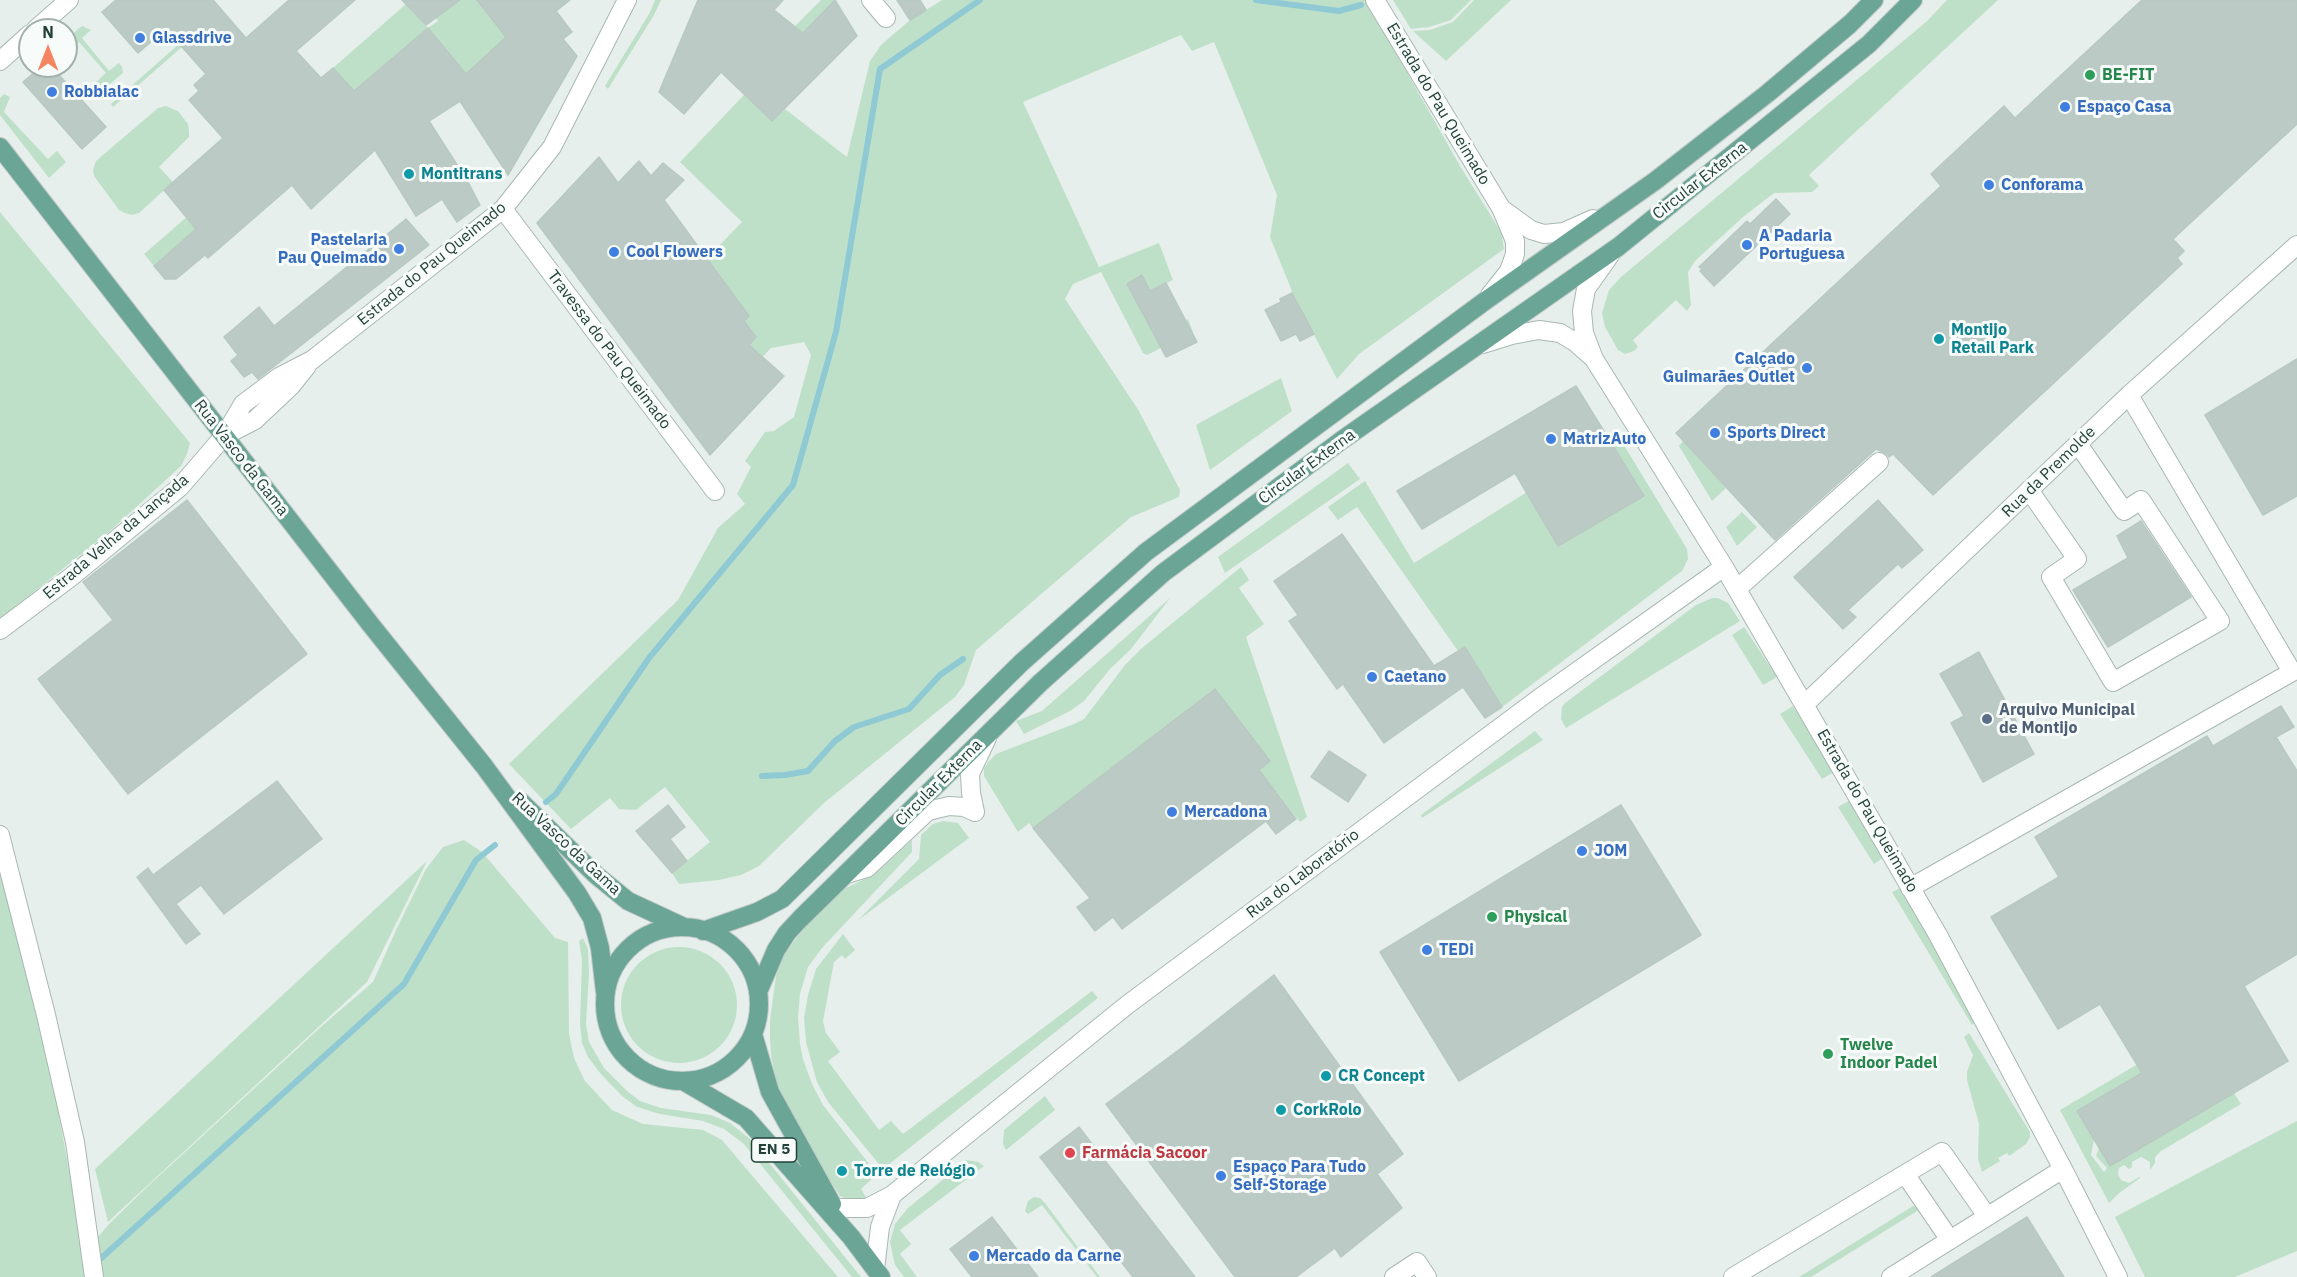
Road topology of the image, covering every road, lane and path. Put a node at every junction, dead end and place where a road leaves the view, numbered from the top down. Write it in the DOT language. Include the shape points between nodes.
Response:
graph roads {
  1 [pos="69,0"];
  2 [pos="627,0"];
  3 [pos="871,0"];
  4 [pos="1375,0"];
  5 [pos="1874,0"];
  6 [pos="1913,0"];
  7 [pos="49,18"];
  8 [pos="886,18"];
  9 [pos="18,45"];
  10 [pos="0,61"];
  11 [pos="0,147"];
  12 [pos="1500,208"];
  13 [pos="503,209"];
  14 [pos="1614,210"];
  15 [pos="2297,245"];
  16 [pos="1618,247"];
  17 [pos="1485,301"];
  18 [pos="1481,344"];
  19 [pos="1594,358"];
  20 [pos="2129,395"];
  21 [pos="224,436"];
  22 [pos="2078,444"];
  23 [pos="1879,462"];
  24 [pos="2029,490"];
  25 [pos="715,491"];
  26 [pos="1724,567"];
  27 [pos="1737,589"];
  28 [pos="0,630"];
  29 [pos="1805,704"];
  30 [pos="991,732"];
  31 [pos="484,766"];
  32 [pos="0,835"];
  33 [pos="847,874"];
  34 [pos="1910,888"];
  35 [pos="695,929"];
  36 [pos="605,992"];
  37 [pos="758,993"];
  38 [pos="753,1034"];
  39 [pos="683,1081"];
  40 [pos="2064,1169"];
  41 [pos="1905,1174"];
  42 [pos="892,1195"];
  43 [pos="834,1208"];
  44 [pos="1987,1216"];
  45 [pos="850,1237"];
  46 [pos="1950,1240"];
  47 [pos="878,1273"];
  48 [pos="94,1277"];
  49 [pos="1394,1277"];
  50 [pos="1427,1277"];
  51 [pos="1733,1277"];
  52 [pos="1891,1277"];
  53 [pos="2118,1277"];
  1 -- 7 [label="street"];
  2 -- 13 [label="street, Estrada do Pau Queimado" via="552,147"];
  3 -- 8 [label="street"];
  4 -- 12 [label="street, Estrada do Pau Queimado"];
  5 -- 14 [label="main road, Circular Externa" via="1767,93"];
  6 -- 16 [label="main road, Circular Externa" via="1869,44"];
  9 -- 10 [label="street"];
  11 -- 21 [label="main road, Rua Vasco da Gama"];
  12 -- 14 [label="street, Estrada do Pau Queimado" via="1531,230 1544,234 1563,232"];
  12 -- 17 [label="street, Estrada do Pau Queimado" via="1515,242 1515,254 1509,271"];
  13 -- 21 [label="street, Estrada do Pau Queimado" via="312,360 279,377 243,404"];
  13 -- 25 [label="street, Travessa do Pau Queimado"];
  14 -- 17 [label="main road, Circular Externa"];
  15 -- 20 [label="street, Rua da Premolde"];
  16 -- 18 [label="main road, Circular Externa"];
  16 -- 19 [label="street" via="1586,289 1584,333"];
  17 -- 35 [label="main road, Circular Externa" via="1146,552 1021,663 782,899 757,912"];
  18 -- 19 [label="street" via="1539,330 1560,333"];
  18 -- 30 [label="main road, Circular Externa" via="1342,440 1163,573"];
  19 -- 26 [label="street, Estrada do Pau Queimado"];
  20 -- 22 [label="street, Rua da Premolde"];
  20 -- 34 [label="street" via="2292,672"];
  21 -- 28 [label="street, Estrada Velha da Lançada" via="180,487"];
  21 -- 31 [label="main road, Rua Vasco da Gama"];
  22 -- 24 [label="street, Rua da Premolde"];
  22 -- 24 [label="street" via="2124,511 2141,500 2220,621 2113,682 2051,577 2077,559"];
  23 -- 27 [label="street"];
  24 -- 29 [label="street, Rua da Premolde"];
  26 -- 27 [label="street, Estrada do Pau Queimado"];
  26 -- 42 [label="street, Rua do Laboratório" via="1540,697 1127,1005"];
  27 -- 29 [label="street, Estrada do Pau Queimado"];
  29 -- 34 [label="street, Estrada do Pau Queimado"];
  30 -- 33 [label="main road, Circular Externa"];
  30 -- 33 [label="street" via="970,774 975,812 949,806 928,811 867,868"];
  31 -- 35 [label="main road, Rua Vasco da Gama" via="628,901"];
  31 -- 36 [label="main road, Rua Vasco da Gama" via="592,918"];
  32 -- 48 [label="street" via="75,1143"];
  33 -- 37 [label="main road, Circular Externa" via="787,933"];
  34 -- 40 [label="street, Estrada do Pau Queimado"];
  35 -- 36 [label="main road" via="668,929 634,944 610,974"];
  35 -- 37 [label="main road" via="723,940 739,953"];
  36 -- 39 [label="main road" via="607,1023 617,1046 634,1065 657,1078"];
  37 -- 38 [label="main road"];
  38 -- 39 [label="main road" via="742,1053 725,1068 705,1078"];
  38 -- 43 [label="main road, EN 5" via="770,1092"];
  39 -- 45 [label="main road, EN 5" via="746,1118"];
  40 -- 44 [label="street"];
  40 -- 53 [label="street, Estrada do Pau Queimado"];
  41 -- 44 [label="street" via="1942,1152"];
  41 -- 46 [label="street"];
  41 -- 51 [label="street"];
  42 -- 43 [label="street, Rua do Laboratório" via="867,1208"];
  42 -- 47 [label="street" via="880,1227"];
  43 -- 45 [label="main road, EN 5"];
  44 -- 46 [label="street"];
  45 -- 47 [label="main road, EN 5"];
  46 -- 52 [label="street"];
  49 -- 50 [label="street" via="1417,1262"];
}
